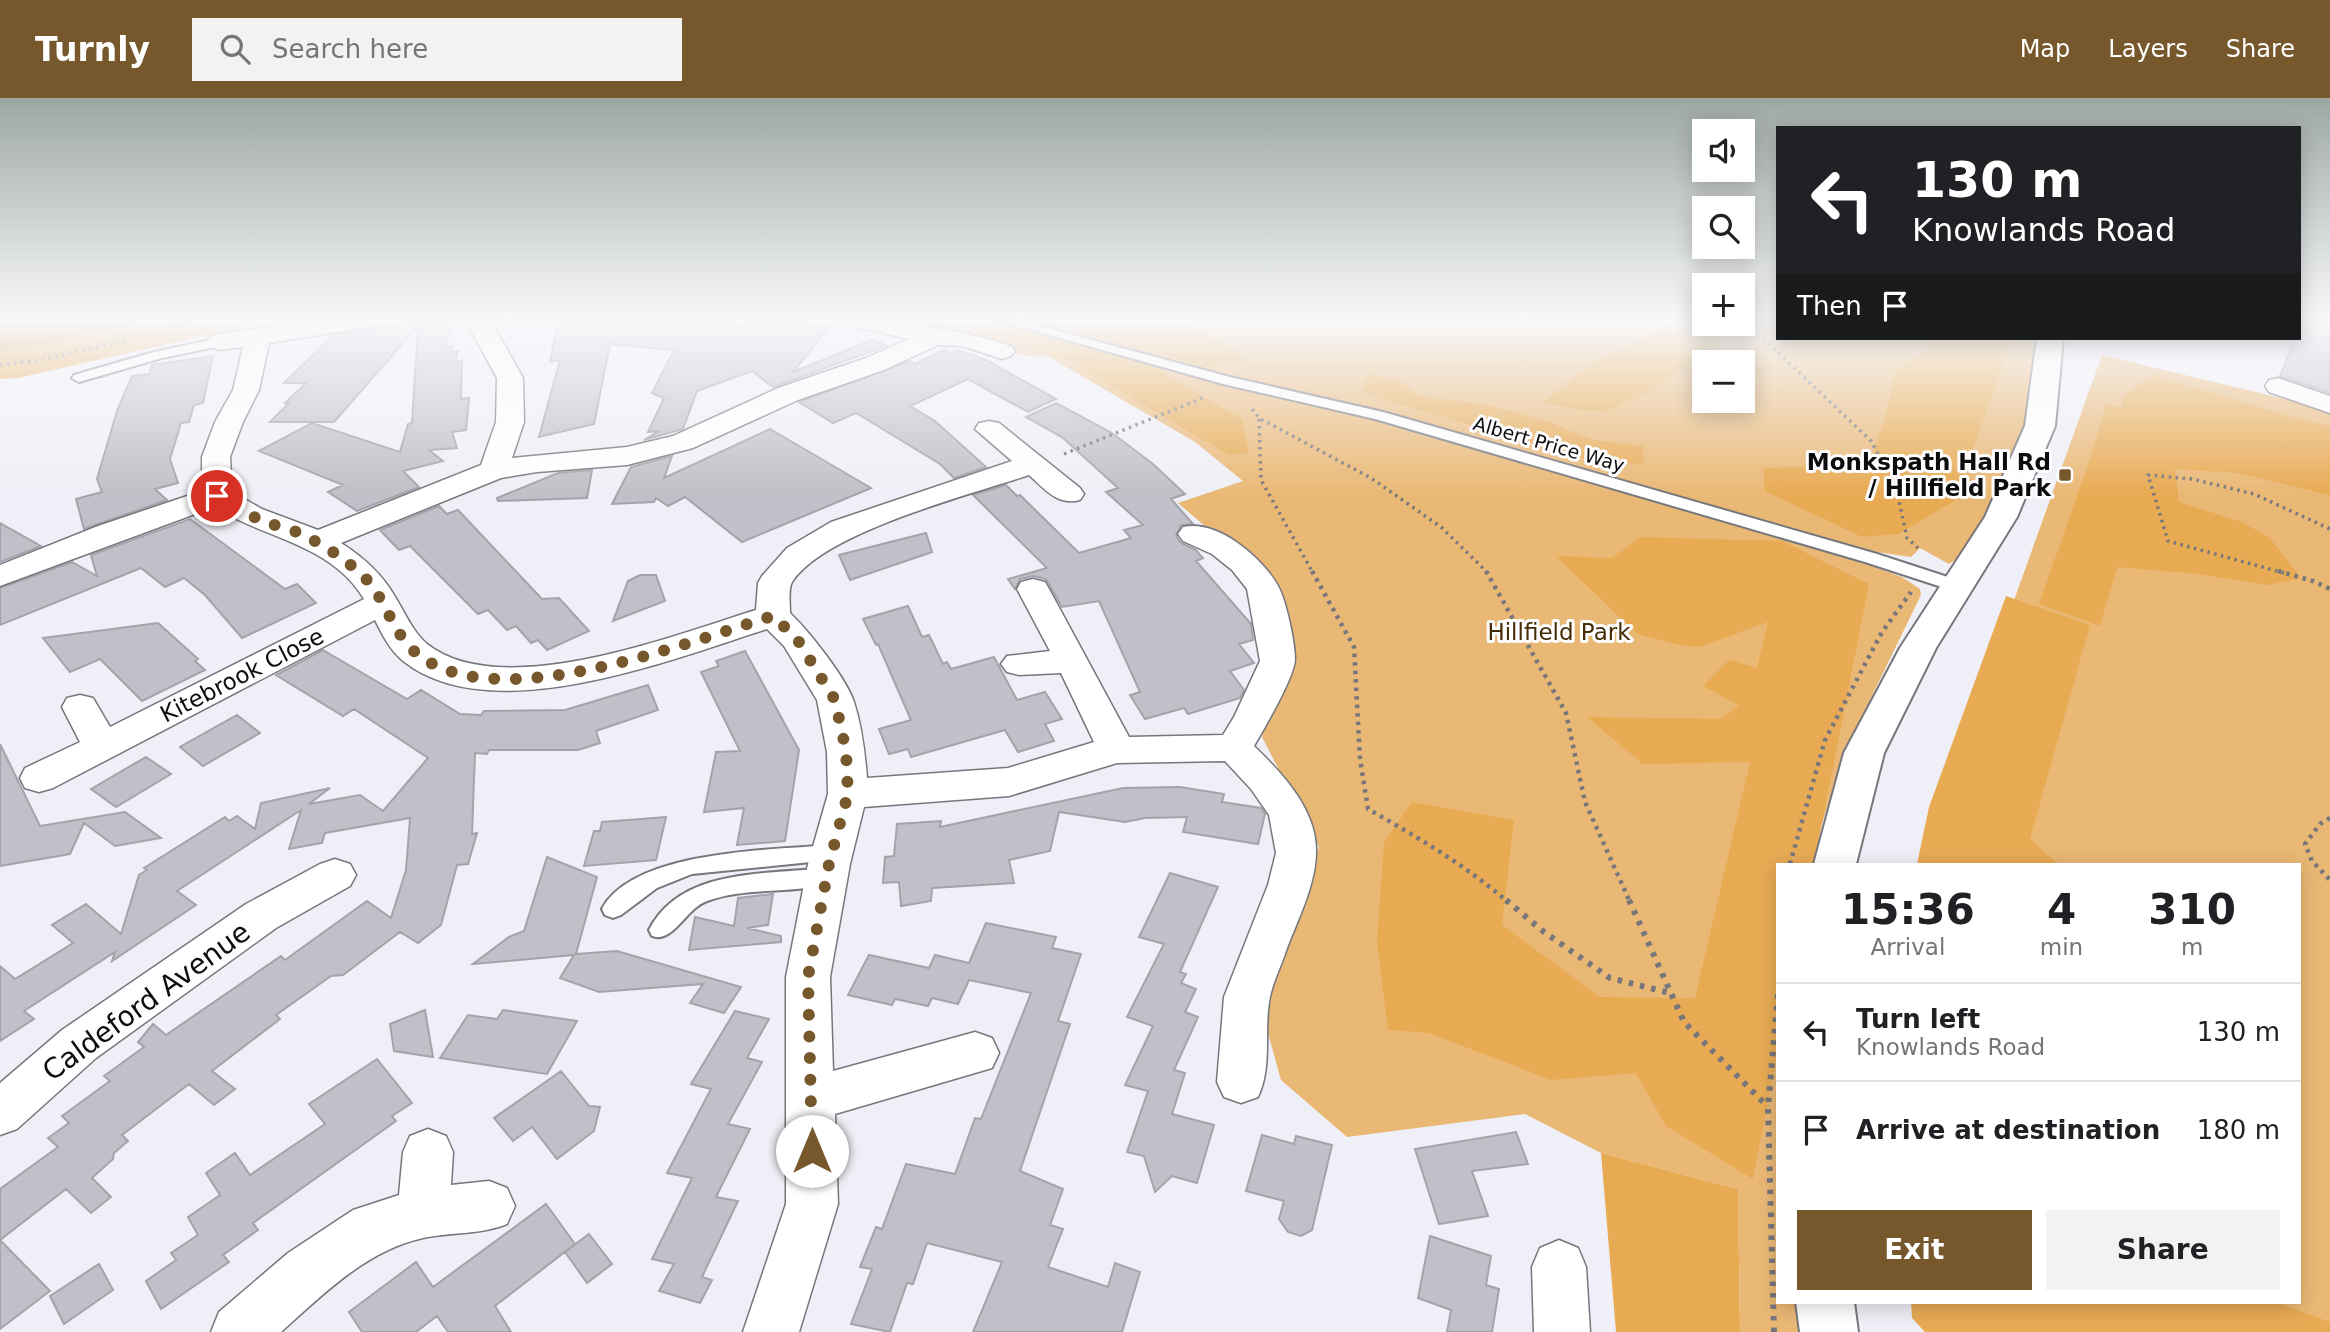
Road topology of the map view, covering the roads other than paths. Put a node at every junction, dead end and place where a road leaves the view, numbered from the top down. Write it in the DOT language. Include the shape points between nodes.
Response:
graph roads {
  1 [pos="249,379"];
  2 [pos="510,379"];
  3 [pos="833,379"];
  4 [pos="1209,379"];
  5 [pos="2045,379"];
  6 [pos="2278,386"];
  7 [pos="2330,405"];
  8 [pos="989,429"];
  9 [pos="1034,465"];
  10 [pos="494,470"];
  11 [pos="1069,494"];
  12 [pos="217,496"];
  13 [pos="1194,534"];
  14 [pos="317,542"];
  15 [pos="0,576"];
  16 [pos="1957,586"];
  17 [pos="1033,589"];
  18 [pos="382,603"];
  19 [pos="773,616"];
  20 [pos="1073,661"];
  21 [pos="1019,664"];
  22 [pos="80,707"];
  23 [pos="1243,733"];
  24 [pos="102,747"];
  25 [pos="1117,750"];
  26 [pos="39,778"];
  27 [pos="848,794"];
  28 [pos="1835,863"];
  29 [pos="829,864"];
  30 [pos="335,875"];
  31 [pos="613,909"];
  32 [pos="660,930"];
  33 [pos="975,1054"];
  34 [pos="1241,1083"];
  35 [pos="812,1099"];
  36 [pos="0,1113"];
  37 [pos="428,1152"];
  38 [pos="489,1206"];
  39 [pos="424,1213"];
  40 [pos="1559,1267"];
  41 [pos="1825,1304"];
  42 [pos="239,1332"];
  43 [pos="771,1332"];
  44 [pos="1562,1332"];
  45 [pos="1829,1332"];
  1 -- 12 [label="street" via="216,457"];
  2 -- 10 [label="street" via="510,422"];
  3 -- 10 [label="street" via="653,451"];
  4 -- 16 [label="lane, Albert Price Way" via="1378,415"];
  5 -- 16 [label="street" via="2040,426 2001,517"];
  6 -- 7 [label="street"];
  8 -- 9 [label="street"];
  9 -- 11 [label="street"];
  9 -- 19 [label="street" via="842,528 797,555 774,583"];
  10 -- 14 [label="street"];
  12 -- 14 [label="street" via="264,522"];
  12 -- 15 [label="street"];
  13 -- 23 [label="street" via="1223,547 1263,588 1278,661"];
  14 -- 18 [label="street" via="362,575"];
  16 -- 28 [label="street" via="1918,648 1864,753"];
  17 -- 20 [label="street"];
  18 -- 19 [label="street" via="414,652 478,680 556,675 611,664"];
  18 -- 24 [label="street, Kitebrook Close"];
  19 -- 27 [label="street" via="797,639 835,700 846,751"];
  20 -- 21 [label="street"];
  20 -- 25 [label="street"];
  22 -- 24 [label="street"];
  23 -- 25 [label="street"];
  23 -- 34 [label="street" via="1288,813 1296,853 1289,885 1247,997"];
  24 -- 26 [label="street, Kitebrook Close"];
  25 -- 27 [label="street" via="1009,782"];
  27 -- 29 [label="street"];
  29 -- 31 [label="lane" via="692,866 636,888"];
  29 -- 32 [label="lane" via="710,891 683,905"];
  29 -- 35 [label="street" via="808,977"];
  30 -- 36 [label="street, Caldeford Avenue" via="252,905"];
  33 -- 35 [label="street"];
  35 -- 43 [label="street" via="812,1204"];
  37 -- 39 [label="street"];
  38 -- 39 [label="street"];
  39 -- 42 [label="street" via="372,1228 307,1272"];
  40 -- 44 [label="street"];
  41 -- 45 [label="street"];
}
